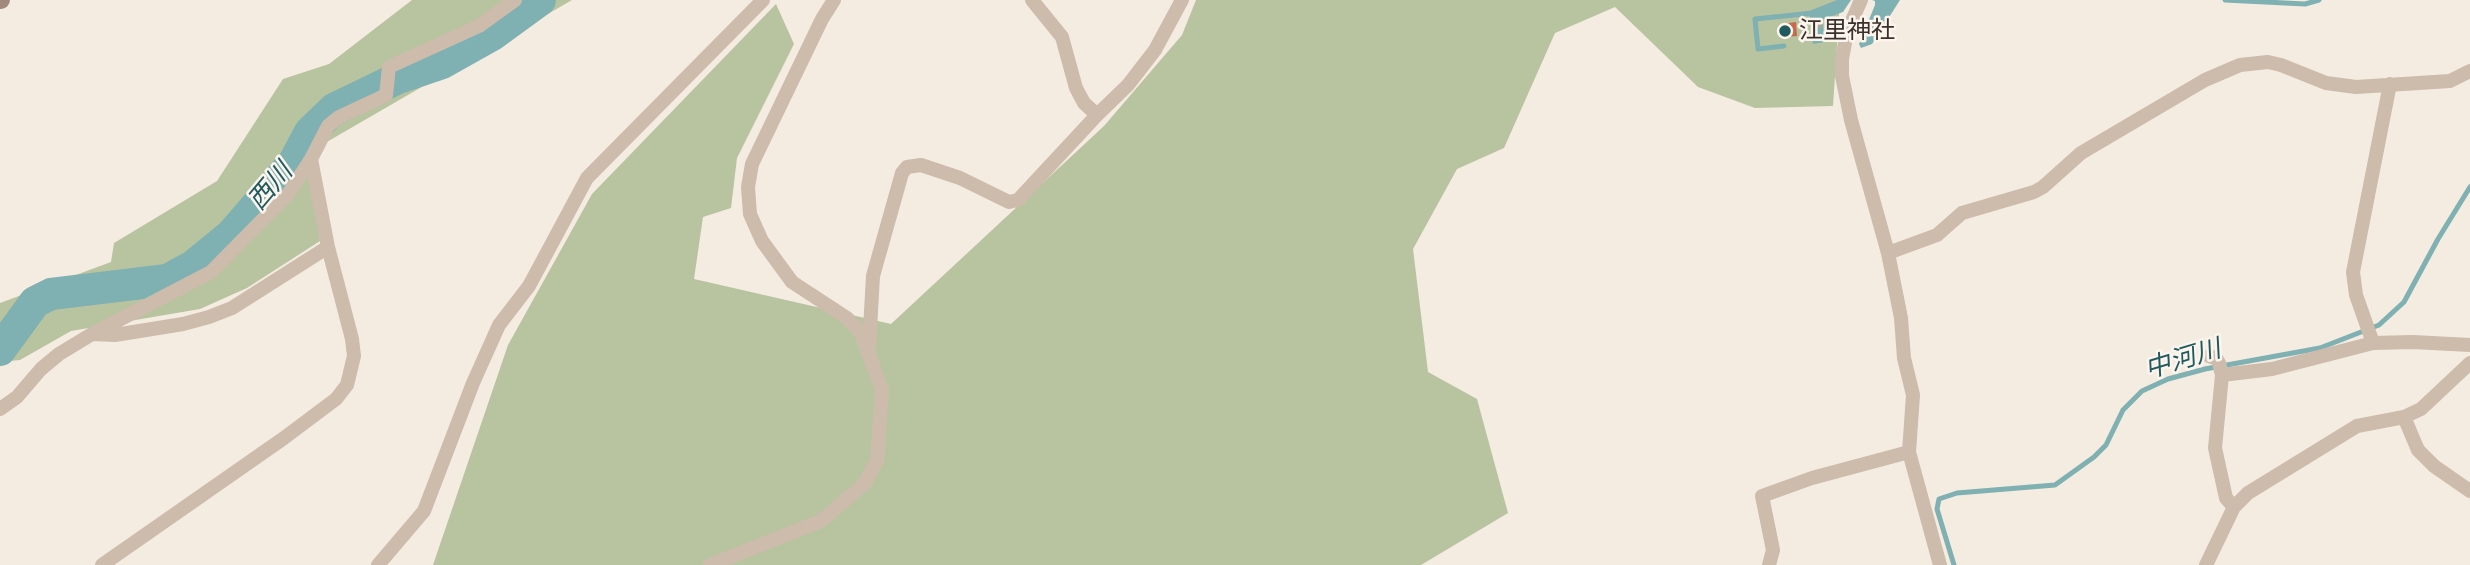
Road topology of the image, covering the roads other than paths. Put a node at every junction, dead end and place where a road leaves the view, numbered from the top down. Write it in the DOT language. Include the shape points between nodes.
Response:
graph roads {
  1 [pos="515,0"];
  2 [pos="763,0"];
  3 [pos="834,0"];
  4 [pos="1032,0"];
  5 [pos="1182,0"];
  6 [pos="1861,0"];
  7 [pos="2470,71"];
  8 [pos="2389,84"];
  9 [pos="1097,115"];
  10 [pos="311,159"];
  11 [pos="328,247"];
  12 [pos="1888,253"];
  13 [pos="92,334"];
  14 [pos="2370,334"];
  15 [pos="2470,345"];
  16 [pos="869,352"];
  17 [pos="2470,363"];
  18 [pos="0,409"];
  19 [pos="2404,417"];
  20 [pos="1909,452"];
  21 [pos="2470,491"];
  22 [pos="2234,507"];
  23 [pos="102,565"];
  24 [pos="378,565"];
  25 [pos="709,565"];
  26 [pos="1769,565"];
  27 [pos="1940,565"];
  28 [pos="2206,565"];
  1 -- 10 [label="street" via="479,26 388,67 386,95 328,126"];
  2 -- 24 [label="street" via="587,178 529,286 499,325 424,512"];
  3 -- 16 [label="street" via="752,164 747,187 750,214 762,241 792,282 847,318 861,332"];
  4 -- 9 [label="street" via="1062,37 1076,88"];
  5 -- 9 [label="street" via="1155,50"];
  6 -- 12 [label="street" via="1847,32 1842,76"];
  7 -- 8 [label="street" via="2450,81"];
  8 -- 12 [label="street" via="2340,86 2268,62 2240,65 2205,80 2081,153 2034,192 1962,213 1937,235"];
  8 -- 14 [label="street" via="2353,272"];
  9 -- 16 [label="street" via="1013,202 921,165 907,167 873,276"];
  10 -- 11 [label="street"];
  10 -- 13 [label="street" via="288,194 211,272"];
  11 -- 13 [label="street" via="232,308 209,317 115,335"];
  11 -- 23 [label="street" via="352,339 347,385 336,399 284,438"];
  12 -- 20 [label="street" via="1913,394"];
  13 -- 18 [label="street" via="59,354"];
  14 -- 15 [label="street"];
  14 -- 22 [label="street" via="2272,369 2218,366 2215,448 2227,498"];
  16 -- 25 [label="street" via="882,390 877,460 865,483 821,521"];
  17 -- 19 [label="street" via="2421,409"];
  19 -- 21 [label="street" via="2418,450"];
  19 -- 22 [label="street" via="2357,426 2248,493"];
  20 -- 26 [label="street" via="1762,496 1773,550"];
  20 -- 27 [label="street"];
  22 -- 28 [label="street"];
}
